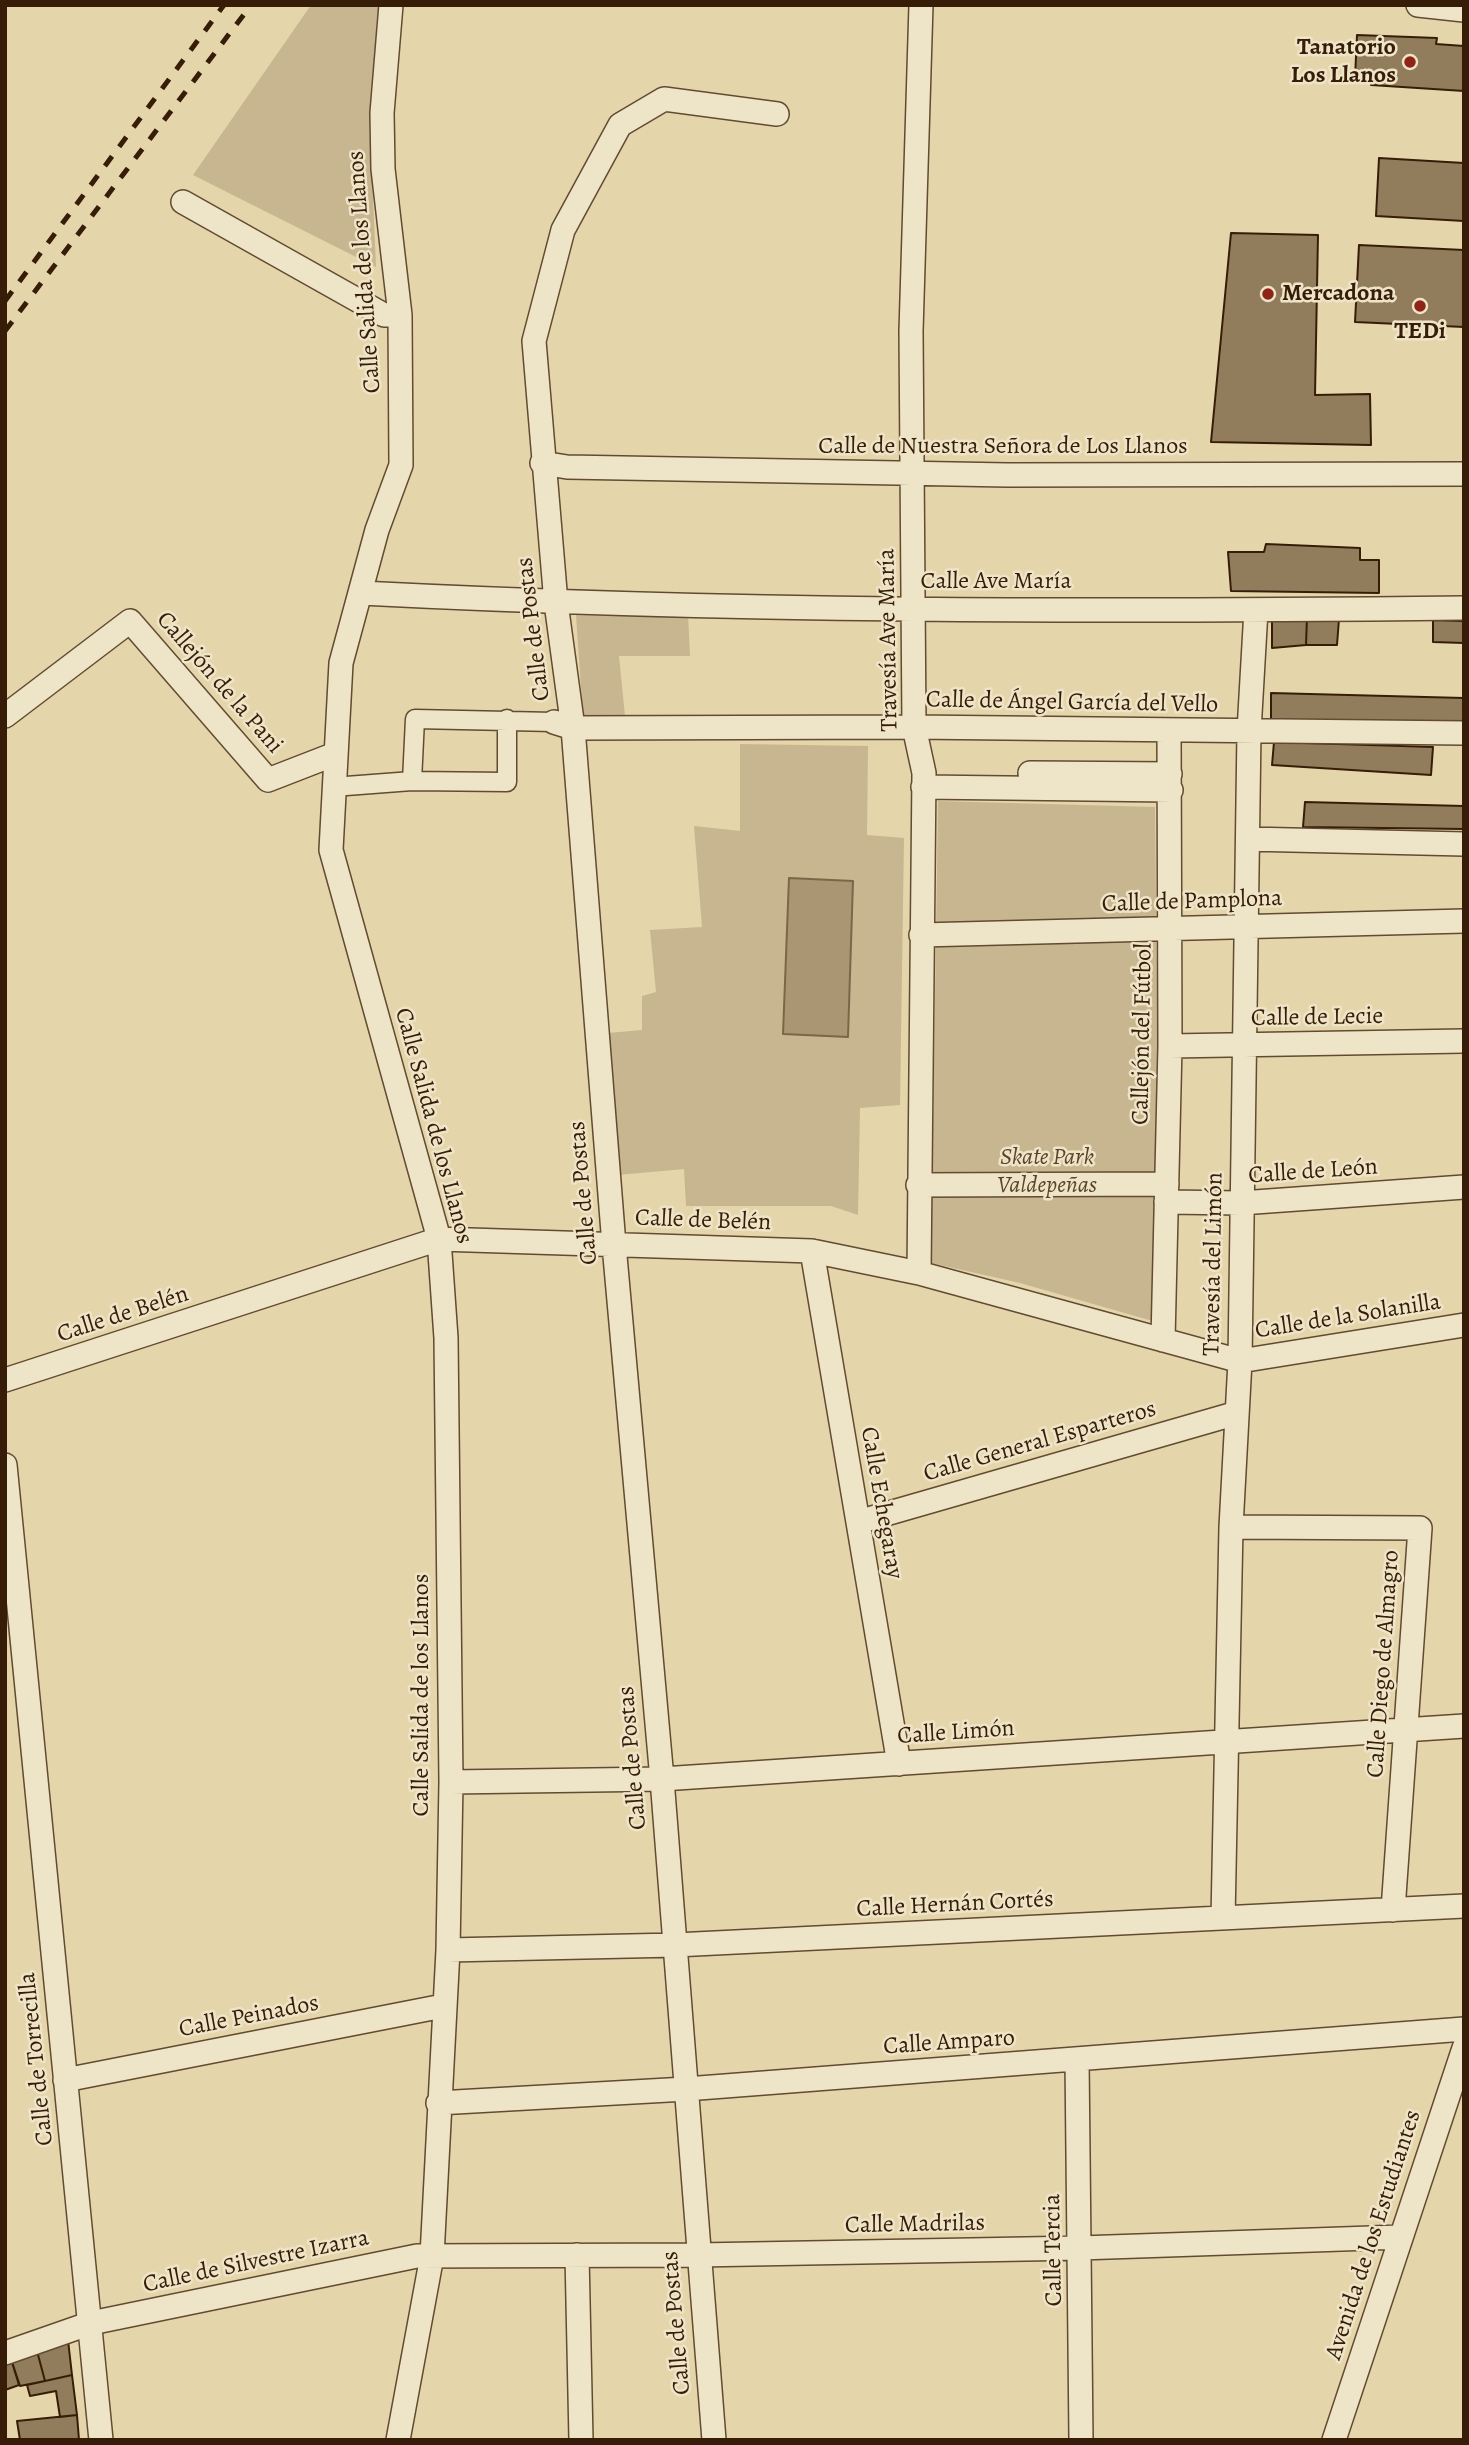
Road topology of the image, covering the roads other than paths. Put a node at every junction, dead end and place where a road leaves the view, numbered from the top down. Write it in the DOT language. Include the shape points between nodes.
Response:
graph roads {
  1 [pos="391,5"];
  2 [pos="920,5"];
  3 [pos="1418,5"];
  4 [pos="1464,10"];
  5 [pos="777,114"];
  6 [pos="183,202"];
  7 [pos="400,315"];
  8 [pos="542,463"];
  9 [pos="912,473"];
  10 [pos="1464,474"];
  11 [pos="361,593"];
  12 [pos="556,603"];
  13 [pos="914,608"];
  14 [pos="1464,608"];
  15 [pos="1256,610"];
  16 [pos="5,716"];
  17 [pos="507,719"];
  18 [pos="563,725"];
  19 [pos="914,727"];
  20 [pos="1169,730"];
  21 [pos="1249,731"];
  22 [pos="1464,733"];
  23 [pos="335,754"];
  24 [pos="923,780"];
  25 [pos="412,781"];
  26 [pos="1170,782"];
  27 [pos="333,787"];
  28 [pos="1248,839"];
  29 [pos="1464,844"];
  30 [pos="1464,920"];
  31 [pos="1248,927"];
  32 [pos="1171,929"];
  33 [pos="921,935"];
  34 [pos="1464,1041"];
  35 [pos="1170,1046"];
  36 [pos="1244,1046"];
  37 [pos="918,1185"];
  38 [pos="1464,1187"];
  39 [pos="1167,1193"];
  40 [pos="1241,1203"];
  41 [pos="439,1239"];
  42 [pos="614,1245"];
  43 [pos="812,1251"];
  44 [pos="919,1273"];
  45 [pos="1464,1325"];
  46 [pos="1163,1340"];
  47 [pos="1240,1361"];
  48 [pos="5,1380"];
  49 [pos="1237,1413"];
  50 [pos="5,1465"];
  51 [pos="8,1517"];
  52 [pos="858,1522"];
  53 [pos="1231,1527"];
  54 [pos="1464,1726"];
  55 [pos="1406,1728"];
  56 [pos="1226,1740"];
  57 [pos="899,1764"];
  58 [pos="662,1779"];
  59 [pos="451,1782"];
  60 [pos="1464,1906"];
  61 [pos="1393,1910"];
  62 [pos="1223,1918"];
  63 [pos="675,1945"];
  64 [pos="448,1950"];
  65 [pos="443,2006"];
  66 [pos="1464,2029"];
  67 [pos="1464,2048"];
  68 [pos="1077,2059"];
  69 [pos="65,2080"];
  70 [pos="686,2089"];
  71 [pos="438,2103"];
  72 [pos="1400,2237"];
  73 [pos="1080,2248"];
  74 [pos="577,2255"];
  75 [pos="698,2255"];
  76 [pos="432,2256"];
  77 [pos="91,2323"];
  78 [pos="5,2353"];
  79 [pos="101,2440"];
  80 [pos="398,2440"];
  81 [pos="581,2440"];
  82 [pos="714,2440"];
  83 [pos="1081,2440"];
  84 [pos="1334,2440"];
  1 -- 7 [label="street, Calle Salida de los Llanos" via="383,158"];
  2 -- 9 [label="street, Travesía Ave María"];
  3 -- 4 [label="street"];
  5 -- 8 [label="street, Calle de Postas" via="664,99 620,125 563,230 534,341"];
  6 -- 7 [label="street" via="384,315"];
  7 -- 11 [label="street, Calle Salida de los Llanos" via="401,465 377,530"];
  8 -- 9 [label="street, Calle de Nuestra Señora de Los Llanos"];
  8 -- 12 [label="street, Calle de Postas"];
  9 -- 10 [label="street, Calle de Nuestra Señora de Los Llanos"];
  9 -- 13 [label="street, Travesía Ave María"];
  11 -- 12 [label="street, Calle Ave María"];
  11 -- 23 [label="street, Calle Salida de los Llanos" via="341,663"];
  12 -- 13 [label="street, Calle Ave María"];
  12 -- 18 [label="street, Calle de Postas"];
  13 -- 15 [label="street, Calle Ave María"];
  13 -- 19 [label="street, Travesía Ave María"];
  14 -- 15 [label="street, Calle Ave María"];
  15 -- 21 [label="street, Travesía del Limón"];
  16 -- 23 [label="street, Callejón de la Pani" via="130,621 268,780"];
  17 -- 18 [label="street"];
  17 -- 25 [label="street" via="415,719"];
  17 -- 25 [label="street" via="507,782"];
  18 -- 19 [label="street, Calle de Ángel García del Vello"];
  18 -- 42 [label="street, Calle de Postas"];
  19 -- 20 [label="street, Calle de Ángel García del Vello"];
  19 -- 24 [label="street, Travesía Ave María"];
  20 -- 21 [label="street, Calle de Ángel García del Vello"];
  20 -- 26 [label="street, Callejón del Fútbol"];
  21 -- 22 [label="street, Calle de Ángel García del Vello"];
  21 -- 28 [label="street, Travesía del Limón"];
  23 -- 27 [label="street, Calle Salida de los Llanos"];
  24 -- 26 [label="street"];
  24 -- 33 [label="street, Travesía Ave María"];
  25 -- 27 [label="street"];
  26 -- 32 [label="street, Callejón del Fútbol"];
  27 -- 41 [label="street, Calle Salida de los Llanos" via="331,850"];
  28 -- 29 [label="street"];
  28 -- 31 [label="street, Travesía del Limón"];
  30 -- 31 [label="street, Calle de Pamplona"];
  31 -- 32 [label="street, Calle de Pamplona"];
  31 -- 36 [label="street, Travesía del Limón"];
  32 -- 33 [label="street, Calle de Pamplona"];
  32 -- 35 [label="street, Callejón del Fútbol"];
  33 -- 37 [label="street, Travesía Ave María"];
  34 -- 36 [label="street, Calle de Lecie"];
  35 -- 36 [label="street, Calle de Lecie"];
  35 -- 39 [label="street, Callejón del Fútbol"];
  36 -- 40 [label="street, Travesía del Limón"];
  37 -- 39 [label="street, Calle de León"];
  37 -- 44 [label="street, Travesía Ave María"];
  38 -- 40 [label="street, Calle de León"];
  39 -- 40 [label="street, Calle de León"];
  39 -- 46 [label="street, Callejón del Fútbol"];
  40 -- 47 [label="street, Travesía del Limón"];
  41 -- 42 [label="street, Calle de Belén"];
  41 -- 48 [label="street, Calle de Belén"];
  41 -- 59 [label="street, Calle Salida de los Llanos" via="446,1338"];
  42 -- 43 [label="street, Calle de Belén"];
  42 -- 58 [label="street, Calle de Postas"];
  43 -- 44 [label="street, Calle de Belén"];
  43 -- 52 [label="street, Calle Echegaray"];
  44 -- 46 [label="street, Calle de Belén"];
  45 -- 47 [label="street, Calle de la Solanilla"];
  46 -- 47 [label="street, Calle de Belén"];
  47 -- 49 [label="street, Travesía del Limón"];
  49 -- 52 [label="street, Calle General Esparteros"];
  49 -- 53 [label="street, Travesía del Limón"];
  50 -- 51 [label="street, Calle de Torrecilla"];
  51 -- 69 [label="street, Calle de Torrecilla"];
  52 -- 57 [label="street, Calle Echegaray"];
  53 -- 55 [label="street, Calle Diego de Almagro" via="1420,1528"];
  53 -- 56 [label="street, Travesía del Limón"];
  54 -- 55 [label="street, Calle Limón"];
  55 -- 56 [label="street, Calle Limón"];
  55 -- 61 [label="street, Calle Diego de Almagro"];
  56 -- 57 [label="street, Calle Limón"];
  56 -- 62 [label="street, Travesía del Limón"];
  57 -- 58 [label="street, Calle Limón"];
  58 -- 59 [label="street, Calle Limón"];
  58 -- 63 [label="street, Calle de Postas"];
  59 -- 64 [label="street, Calle Salida de los Llanos"];
  60 -- 61 [label="street, Calle Hernán Cortés"];
  61 -- 62 [label="street, Calle Hernán Cortés"];
  62 -- 63 [label="street, Calle Hernán Cortés"];
  63 -- 64 [label="street, Calle Hernán Cortés"];
  63 -- 70 [label="street, Calle de Postas"];
  64 -- 65 [label="street, Calle Salida de los Llanos"];
  65 -- 69 [label="street, Calle Peinados"];
  65 -- 71 [label="street, Calle Salida de los Llanos"];
  66 -- 68 [label="street, Calle Amparo"];
  67 -- 72 [label="street, Avenida de los Estudiantes"];
  68 -- 70 [label="street, Calle Amparo"];
  68 -- 73 [label="street, Calle Tercia"];
  69 -- 77 [label="street, Calle de Torrecilla"];
  70 -- 71 [label="street, Calle Amparo"];
  70 -- 75 [label="street, Calle de Postas"];
  71 -- 76 [label="street, Calle Salida de los Llanos"];
  72 -- 73 [label="street, Calle Madrilas"];
  72 -- 84 [label="street, Avenida de los Estudiantes"];
  73 -- 75 [label="street, Calle Madrilas"];
  73 -- 83 [label="street, Calle Tercia"];
  74 -- 75 [label="street, Calle Madrilas"];
  74 -- 76 [label="street, Calle Madrilas"];
  74 -- 81 [label="street"];
  75 -- 82 [label="street, Calle de Postas"];
  76 -- 77 [label="street, Calle de Silvestre Izarra"];
  76 -- 80 [label="street, Calle Salida de los Llanos"];
  77 -- 78 [label="street, Calle de Silvestre Izarra"];
  77 -- 79 [label="street, Calle de Torrecilla"];
}
